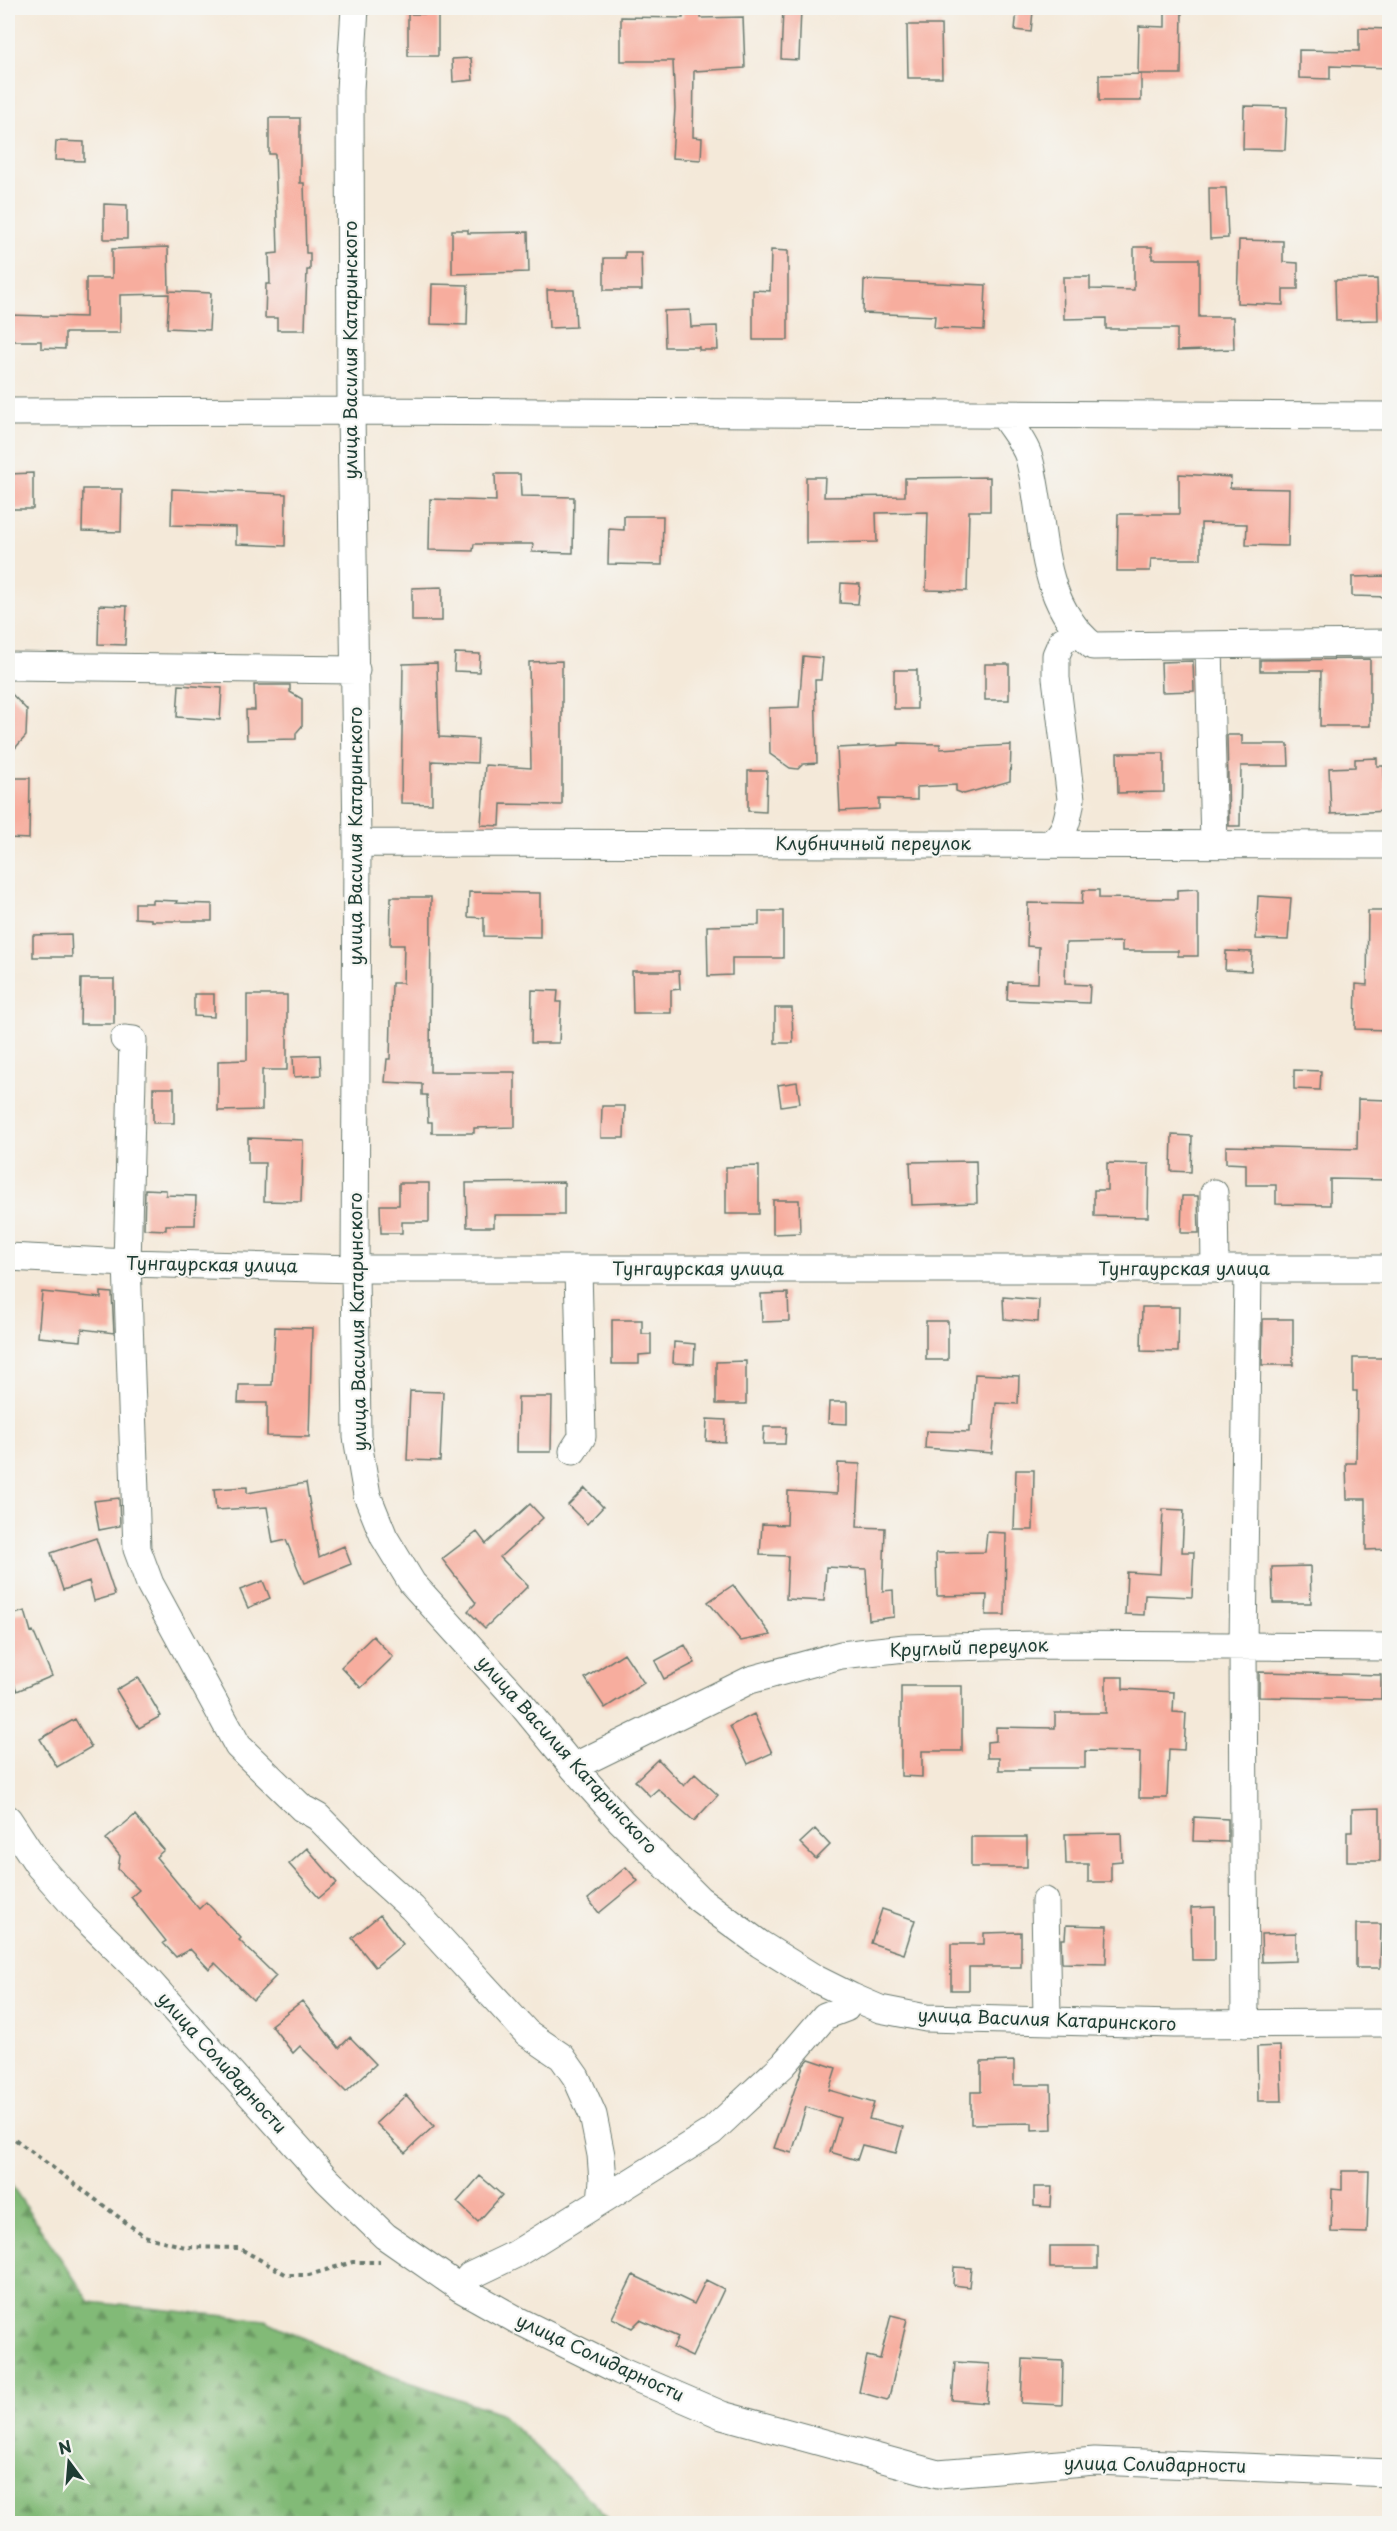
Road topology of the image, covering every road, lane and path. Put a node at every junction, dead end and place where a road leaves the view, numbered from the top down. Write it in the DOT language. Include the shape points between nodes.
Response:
graph roads {
  1 [pos="355,8"];
  2 [pos="351,411"];
  3 [pos="8,412"];
  4 [pos="1003,414"];
  5 [pos="1389,416"];
  6 [pos="1078,631"];
  7 [pos="1389,643"];
  8 [pos="1209,646"];
  9 [pos="8,666"];
  10 [pos="356,670"];
  11 [pos="357,843"];
  12 [pos="1049,844"];
  13 [pos="1214,844"];
  14 [pos="1389,845"];
  15 [pos="124,1039"];
  16 [pos="1214,1193"];
  17 [pos="8,1257"];
  18 [pos="127,1263"];
  19 [pos="355,1269"];
  20 [pos="578,1269"];
  21 [pos="1215,1269"];
  22 [pos="1248,1269"];
  23 [pos="1389,1269"];
  24 [pos="573,1451"];
  25 [pos="1243,1646"];
  26 [pos="1389,1647"];
  27 [pos="573,1767"];
  28 [pos="8,1819"];
  29 [pos="1045,1901"];
  30 [pos="852,1997"];
  31 [pos="1047,2020"];
  32 [pos="1389,2023"];
  33 [pos="1245,2024"];
  34 [pos="8,2134"];
  35 [pos="601,2200"];
  36 [pos="408,2252"];
  37 [pos="460,2288"];
  38 [pos="1389,2473"];
  1 -- 2 [label="street, улица Василия Катаринского" via="350,90"];
  2 -- 3 [label="street"];
  2 -- 4 [label="street"];
  2 -- 10 [label="street, улица Василия Катаринского"];
  4 -- 5 [label="street"];
  4 -- 6 [label="street" via="1029,455 1050,582 1064,613"];
  6 -- 8 [label="street" via="1093,646"];
  6 -- 12 [label="street" via="1062,641 1056,655 1071,799 1061,837"];
  7 -- 8 [label="street"];
  8 -- 13 [label="street"];
  9 -- 10 [label="street"];
  10 -- 11 [label="street, улица Василия Катаринского"];
  11 -- 12 [label="street, Клубничный переулок"];
  11 -- 19 [label="street, улица Василия Катаринского"];
  12 -- 13 [label="street, Клубничный переулок"];
  13 -- 14 [label="street, Клубничный переулок"];
  15 -- 18 [label="street" via="133,1040"];
  16 -- 21 [label="street"];
  17 -- 18 [label="street, Тунгаурская улица"];
  18 -- 19 [label="street, Тунгаурская улица"];
  18 -- 35 [label="street" via="137,1549 150,1584 238,1746 412,1908 526,2033 562,2057 594,2115 602,2155"];
  19 -- 20 [label="street, Тунгаурская улица"];
  19 -- 27 [label="street, улица Василия Катаринского" via="357,1437 367,1495 384,1537 412,1583"];
  20 -- 21 [label="street, Тунгаурская улица"];
  20 -- 24 [label="street" via="582,1437"];
  21 -- 22 [label="street, Тунгаурская улица"];
  22 -- 23 [label="street, Тунгаурская улица"];
  22 -- 25 [label="street"];
  25 -- 26 [label="street, Круглый переулок"];
  25 -- 27 [label="street, Круглый переулок" via="917,1647 841,1655 750,1680"];
  25 -- 33 [label="street"];
  27 -- 30 [label="street, улица Василия Катаринского" via="699,1899 760,1944"];
  28 -- 36 [label="street, улица Солидарности" via="39,1866 145,1977 327,2180 385,2236"];
  29 -- 31 [label="street"];
  30 -- 31 [label="street, улица Василия Катаринского" via="908,2016"];
  30 -- 35 [label="street" via="846,2008 825,2016 784,2064 711,2132"];
  31 -- 33 [label="street, улица Василия Катаринского"];
  32 -- 33 [label="street, улица Василия Катаринского"];
  34 -- 36 [label="path" via="144,2236 185,2247 239,2248 287,2275 309,2275 353,2262 383,2262"];
  35 -- 37 [label="street" via="516,2254 470,2276"];
  36 -- 37 [label="street, улица Солидарности"];
  37 -- 38 [label="street, улица Солидарности" via="620,2371 722,2415 938,2474 1095,2461"];
}
